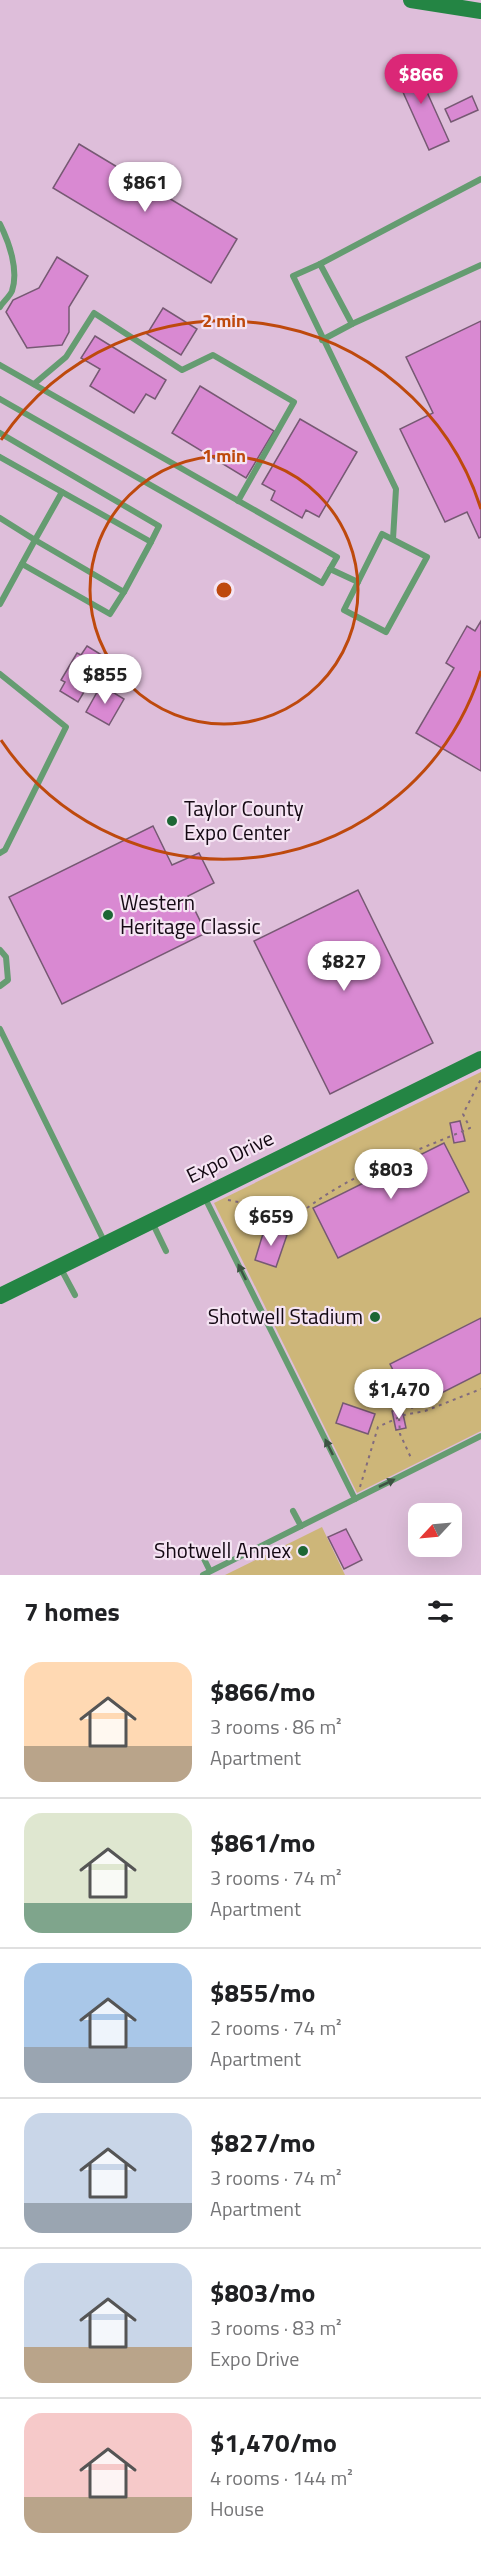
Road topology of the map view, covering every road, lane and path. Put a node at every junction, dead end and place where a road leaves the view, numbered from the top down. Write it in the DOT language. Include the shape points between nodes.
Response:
graph roads {
  1 [pos="411,0"];
  2 [pos="481,11"];
  3 [pos="481,179"];
  4 [pos="0,224"];
  5 [pos="320,264"];
  6 [pos="481,265"];
  7 [pos="0,307"];
  8 [pos="352,324"];
  9 [pos="322,340"];
  10 [pos="0,365"];
  11 [pos="34,384"];
  12 [pos="0,399"];
  13 [pos="0,434"];
  14 [pos="0,457"];
  15 [pos="62,492"];
  16 [pos="238,501"];
  17 [pos="0,518"];
  18 [pos="393,539"];
  19 [pos="35,540"];
  20 [pos="151,542"];
  21 [pos="22,564"];
  22 [pos="330,569"];
  23 [pos="358,582"];
  24 [pos="124,592"];
  25 [pos="0,604"];
  26 [pos="0,674"];
  27 [pos="0,853"];
  28 [pos="0,950"];
  29 [pos="0,986"];
  30 [pos="0,1029"];
  31 [pos="481,1059"];
  32 [pos="481,1080"];
  33 [pos="204,1195"];
  34 [pos="307,1208"];
  35 [pos="151,1221"];
  36 [pos="296,1226"];
  37 [pos="105,1244"];
  38 [pos="166,1251"];
  39 [pos="60,1266"];
  40 [pos="75,1295"];
  41 [pos="0,1296"];
  42 [pos="481,1389"];
  43 [pos="399,1418"];
  44 [pos="481,1436"];
  45 [pos="416,1469"];
  46 [pos="356,1498"];
  47 [pos="294,1511"];
  48 [pos="301,1526"];
  49 [pos="202,1556"];
  50 [pos="210,1571"];
  51 [pos="203,1575"];
  1 -- 2 [label="street"];
  3 -- 5 [label="lane"];
  4 -- 7 [label="lane" via="9,241 14,269 12,291"];
  5 -- 8 [label="lane"];
  5 -- 9 [label="lane" via="293,276"];
  6 -- 8 [label="lane"];
  8 -- 9 [label="lane"];
  9 -- 18 [label="lane" via="396,489"];
  10 -- 11 [label="lane"];
  11 -- 16 [label="lane"];
  11 -- 16 [label="lane" via="66,357 94,313 182,370 213,355 294,402"];
  12 -- 22 [label="lane" via="322,583"];
  13 -- 20 [label="lane" via="159,526"];
  14 -- 15 [label="lane"];
  15 -- 19 [label="lane"];
  15 -- 20 [label="lane"];
  16 -- 22 [label="lane" via="337,557"];
  17 -- 19 [label="lane"];
  18 -- 23 [label="lane" via="382,534"];
  18 -- 23 [label="lane" via="428,557 386,632 344,610"];
  19 -- 21 [label="lane"];
  19 -- 24 [label="lane"];
  20 -- 24 [label="lane"];
  21 -- 24 [label="lane" via="110,614"];
  21 -- 25 [label="lane"];
  22 -- 23 [label="lane"];
  26 -- 27 [label="lane" via="66,727 5,850"];
  28 -- 29 [label="lane" via="6,957 8,980"];
  30 -- 37 [label="lane"];
  31 -- 33 [label="street, Expo Drive"];
  32 -- 34 [label="path" via="463,1114 470,1128 397,1157"];
  33 -- 35 [label="street, Expo Drive"];
  33 -- 36 [label="path" via="275,1209"];
  46 -- 33 [label="lane, one-way"];
  35 -- 37 [label="street, Expo Drive"];
  35 -- 38 [label="lane"];
  37 -- 39 [label="street, Expo Drive"];
  39 -- 40 [label="lane"];
  39 -- 41 [label="street, Expo Drive"];
  42 -- 43 [label="path"];
  43 -- 45 [label="path" via="400,1434"];
  43 -- 46 [label="path" via="378,1427"];
  44 -- 45 [label="lane"];
  46 -- 45 [label="lane, one-way"];
  46 -- 48 [label="lane"];
  47 -- 48 [label="lane"];
  48 -- 50 [label="lane"];
  49 -- 50 [label="lane"];
  50 -- 51 [label="lane"];
}
